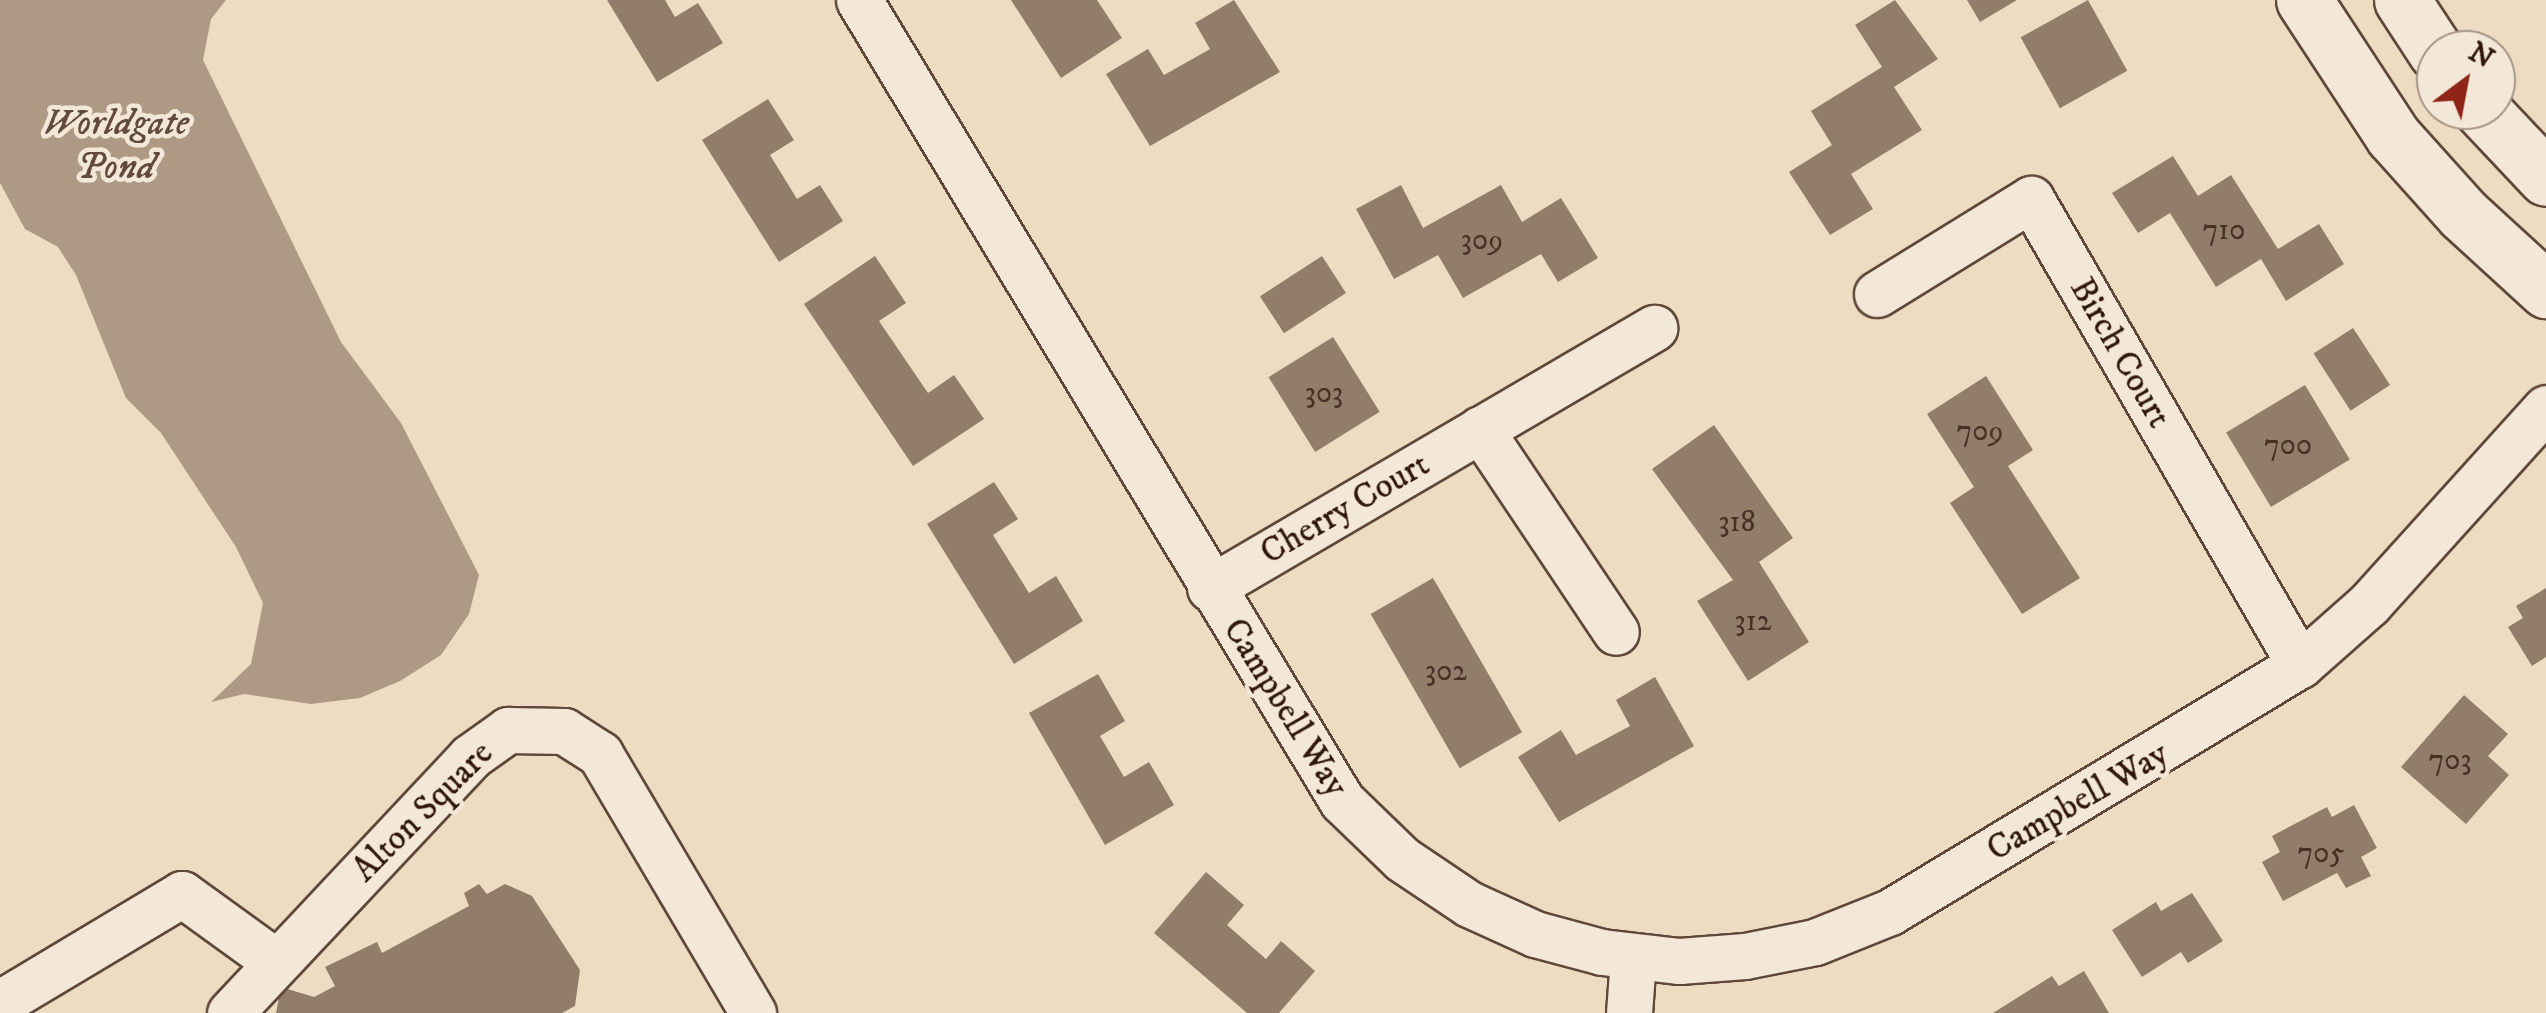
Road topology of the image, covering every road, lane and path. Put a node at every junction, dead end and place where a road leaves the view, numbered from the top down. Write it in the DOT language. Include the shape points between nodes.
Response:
graph roads {
  1 [pos="859,0"];
  2 [pos="2304,0"];
  3 [pos="2402,0"];
  4 [pos="2422,30"];
  5 [pos="2501,130"];
  6 [pos="2546,178"];
  7 [pos="2546,290"];
  8 [pos="1877,294"];
  9 [pos="1654,328"];
  10 [pos="2546,408"];
  11 [pos="1480,430"];
  12 [pos="1210,588"];
  13 [pos="1616,632"];
  14 [pos="2300,665"];
  15 [pos="1633,958"];
  16 [pos="276,962"];
  17 [pos="0,1004"];
  18 [pos="230,1013"];
  19 [pos="753,1013"];
  20 [pos="1629,1013"];
  1 -- 12 [label="street, Campbell Way"];
  2 -- 7 [label="main road" via="2393,136 2462,214"];
  3 -- 4 [label="main road"];
  5 -- 6 [label="main road"];
  8 -- 14 [label="street, Birch Court" via="2031,199"];
  9 -- 11 [label="street, Cherry Court"];
  10 -- 14 [label="street, Campbell Way" via="2368,604"];
  11 -- 12 [label="street, Cherry Court"];
  11 -- 13 [label="street"];
  12 -- 15 [label="street, Campbell Way" via="1316,766 1402,859 1469,904 1534,934"];
  14 -- 15 [label="street, Campbell Way" via="1890,912 1814,942 1745,956"];
  15 -- 20 [label="street"];
  16 -- 17 [label="street" via="182,894"];
  16 -- 18 [label="street, Alton Square"];
  16 -- 19 [label="street, Alton Square" via="470,758 508,730 564,732 600,754"];
}
